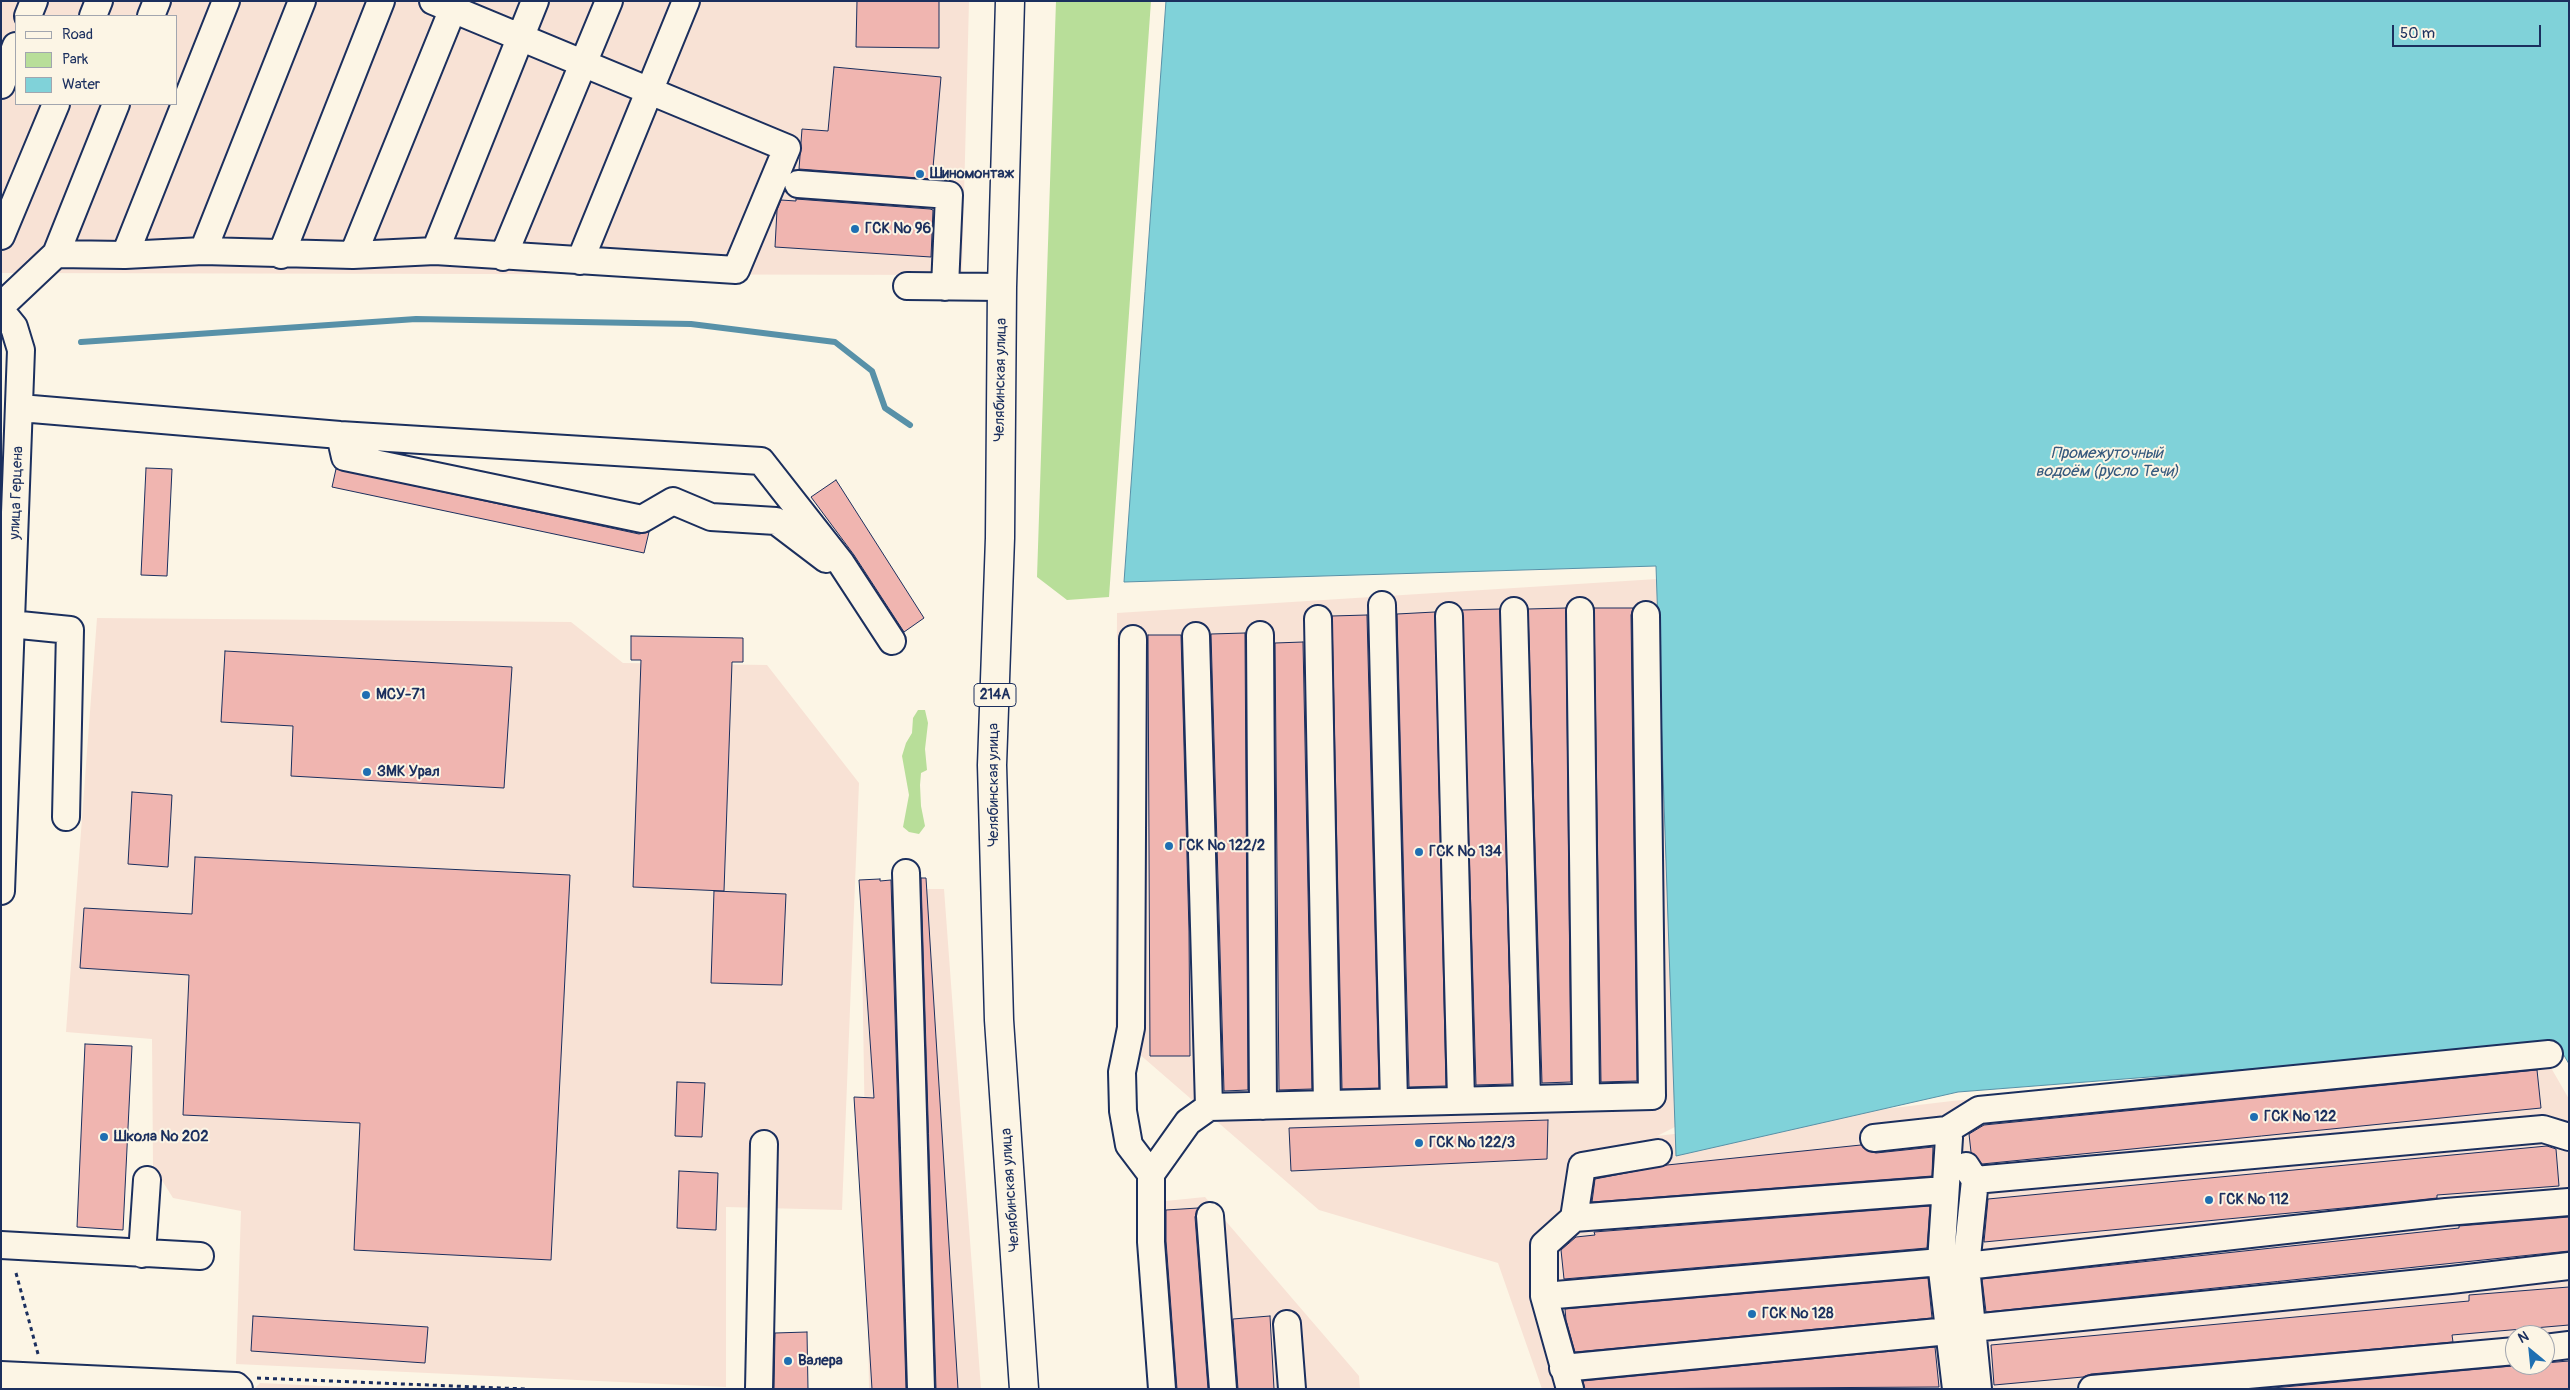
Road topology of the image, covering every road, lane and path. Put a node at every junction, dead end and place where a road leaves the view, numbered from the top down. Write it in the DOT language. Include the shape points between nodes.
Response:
graph roads {
  1 [pos="34,1"];
  2 [pos="99,1"];
  3 [pos="157,1"];
  4 [pos="226,1"];
  5 [pos="302,1"];
  6 [pos="381,1"];
  7 [pos="535,1"];
  8 [pos="609,1"];
  9 [pos="686,1"];
  10 [pos="1010,1"];
  11 [pos="447,4"];
  12 [pos="28,15"];
  13 [pos="93,15"];
  14 [pos="151,15"];
  15 [pos="520,37"];
  16 [pos="15,49"];
  17 [pos="584,64"];
  18 [pos="1,85"];
  19 [pos="650,91"];
  20 [pos="56,105"];
  21 [pos="116,105"];
  22 [pos="798,184"];
  23 [pos="1,236"];
  24 [pos="203,251"];
  25 [pos="436,251"];
  26 [pos="56,254"];
  27 [pos="125,255"];
  28 [pos="281,255"];
  29 [pos="353,255"];
  30 [pos="503,257"];
  31 [pos="580,262"];
  32 [pos="907,286"];
  33 [pos="945,287"];
  34 [pos="1002,287"];
  35 [pos="1,306"];
  36 [pos="1,311"];
  37 [pos="20,408"];
  38 [pos="340,435"];
  39 [pos="8,558"];
  40 [pos="842,563"];
  41 [pos="1382,605"];
  42 [pos="1514,611"];
  43 [pos="1580,611"];
  44 [pos="1646,615"];
  45 [pos="1449,616"];
  46 [pos="1318,619"];
  47 [pos="10,624"];
  48 [pos="1260,635"];
  49 [pos="1196,636"];
  50 [pos="1133,639"];
  51 [pos="892,641"];
  52 [pos="66,817"];
  53 [pos="906,873"];
  54 [pos="1,888"];
  55 [pos="2549,1054"];
  56 [pos="1586,1097"];
  57 [pos="1527,1099"];
  58 [pos="1461,1100"];
  59 [pos="1394,1102"];
  60 [pos="1327,1104"];
  61 [pos="1263,1106"];
  62 [pos="1208,1107"];
  63 [pos="1948,1134"];
  64 [pos="2569,1137"];
  65 [pos="1874,1138"];
  66 [pos="764,1144"];
  67 [pos="1658,1153"];
  68 [pos="1151,1174"];
  69 [pos="146,1180"];
  70 [pos="1975,1180"];
  71 [pos="1945,1190"];
  72 [pos="2569,1202"];
  73 [pos="1210,1216"];
  74 [pos="1574,1218"];
  75 [pos="1,1246"];
  76 [pos="142,1254"];
  77 [pos="200,1256"];
  78 [pos="1953,1264"];
  79 [pos="2569,1266"];
  80 [pos="1544,1296"];
  81 [pos="1288,1324"];
  82 [pos="1961,1330"];
  83 [pos="2569,1345"];
  84 [pos="2555,1347"];
  85 [pos="2505,1352"];
  86 [pos="1,1375"];
  87 [pos="1566,1378"];
  88 [pos="239,1389"];
  89 [pos="759,1389"];
  90 [pos="921,1389"];
  91 [pos="1024,1389"];
  92 [pos="1162,1389"];
  93 [pos="1223,1389"];
  94 [pos="1292,1389"];
  95 [pos="1956,1389"];
  96 [pos="1978,1389"];
  97 [pos="2092,1389"];
  1 -- 12 [label="street"];
  2 -- 13 [label="street"];
  3 -- 14 [label="street"];
  4 -- 27 [label="street"];
  5 -- 24 [label="street"];
  6 -- 28 [label="street"];
  7 -- 15 [label="street"];
  8 -- 17 [label="street"];
  9 -- 19 [label="street"];
  10 -- 34 [label="main road, Челябинская улица / 214А"];
  11 -- 15 [label="street"];
  11 -- 29 [label="street"];
  15 -- 17 [label="street"];
  15 -- 25 [label="street"];
  16 -- 18 [label="street"];
  17 -- 19 [label="street"];
  17 -- 30 [label="street"];
  19 -- 31 [label="street"];
  19 -- 31 [label="street" via="787,148 736,270"];
  20 -- 23 [label="street"];
  21 -- 26 [label="street"];
  22 -- 33 [label="street" via="949,195"];
  24 -- 27 [label="street"];
  24 -- 28 [label="street"];
  25 -- 29 [label="street"];
  25 -- 30 [label="street"];
  26 -- 27 [label="street"];
  26 -- 35 [label="street"];
  28 -- 29 [label="street"];
  30 -- 31 [label="street"];
  32 -- 33 [label="street"];
  33 -- 34 [label="street"];
  34 -- 91 [label="main road, Челябинская улица / 214А" via="1000,538 992,765 999,1020"];
  36 -- 37 [label="street, улица Герцена" via="14,327 21,350"];
  37 -- 38 [label="street"];
  37 -- 39 [label="street, улица Герцена"];
  38 -- 40 [label="street" via="345,457 642,519 673,501 711,517 776,521 825,559"];
  38 -- 40 [label="street" via="762,461"];
  39 -- 47 [label="street, улица Герцена"];
  40 -- 51 [label="street"];
  41 -- 59 [label="street"];
  42 -- 57 [label="street"];
  43 -- 56 [label="street"];
  44 -- 56 [label="street" via="1652,1096"];
  45 -- 58 [label="street"];
  46 -- 60 [label="street"];
  47 -- 52 [label="street" via="70,630"];
  47 -- 54 [label="street, улица Герцена"];
  48 -- 61 [label="street"];
  49 -- 62 [label="street"];
  50 -- 68 [label="street" via="1131,1028 1122,1072 1123,1111 1129,1145"];
  53 -- 90 [label="street"];
  55 -- 63 [label="street" via="1978,1110"];
  56 -- 57 [label="street"];
  57 -- 58 [label="street"];
  58 -- 59 [label="street"];
  59 -- 60 [label="street"];
  60 -- 61 [label="street"];
  61 -- 62 [label="street"];
  62 -- 68 [label="street" via="1188,1122"];
  63 -- 65 [label="street"];
  63 -- 70 [label="street"];
  63 -- 71 [label="street"];
  64 -- 70 [label="street" via="2543,1129"];
  66 -- 89 [label="street"];
  67 -- 74 [label="street" via="1582,1166"];
  68 -- 92 [label="street" via="1150,1242"];
  69 -- 76 [label="street"];
  70 -- 78 [label="street"];
  71 -- 74 [label="street"];
  71 -- 78 [label="street"];
  72 -- 78 [label="street"];
  73 -- 93 [label="street"];
  74 -- 80 [label="street" via="1544,1245"];
  75 -- 76 [label="street"];
  76 -- 77 [label="street"];
  78 -- 80 [label="street"];
  78 -- 82 [label="street"];
  79 -- 82 [label="street"];
  80 -- 87 [label="street"];
  81 -- 94 [label="street"];
  82 -- 87 [label="street"];
  82 -- 95 [label="street"];
  82 -- 96 [label="street"];
  83 -- 84 [label="street"];
  85 -- 97 [label="street"];
  86 -- 88 [label="street" via="236,1386"];
}
